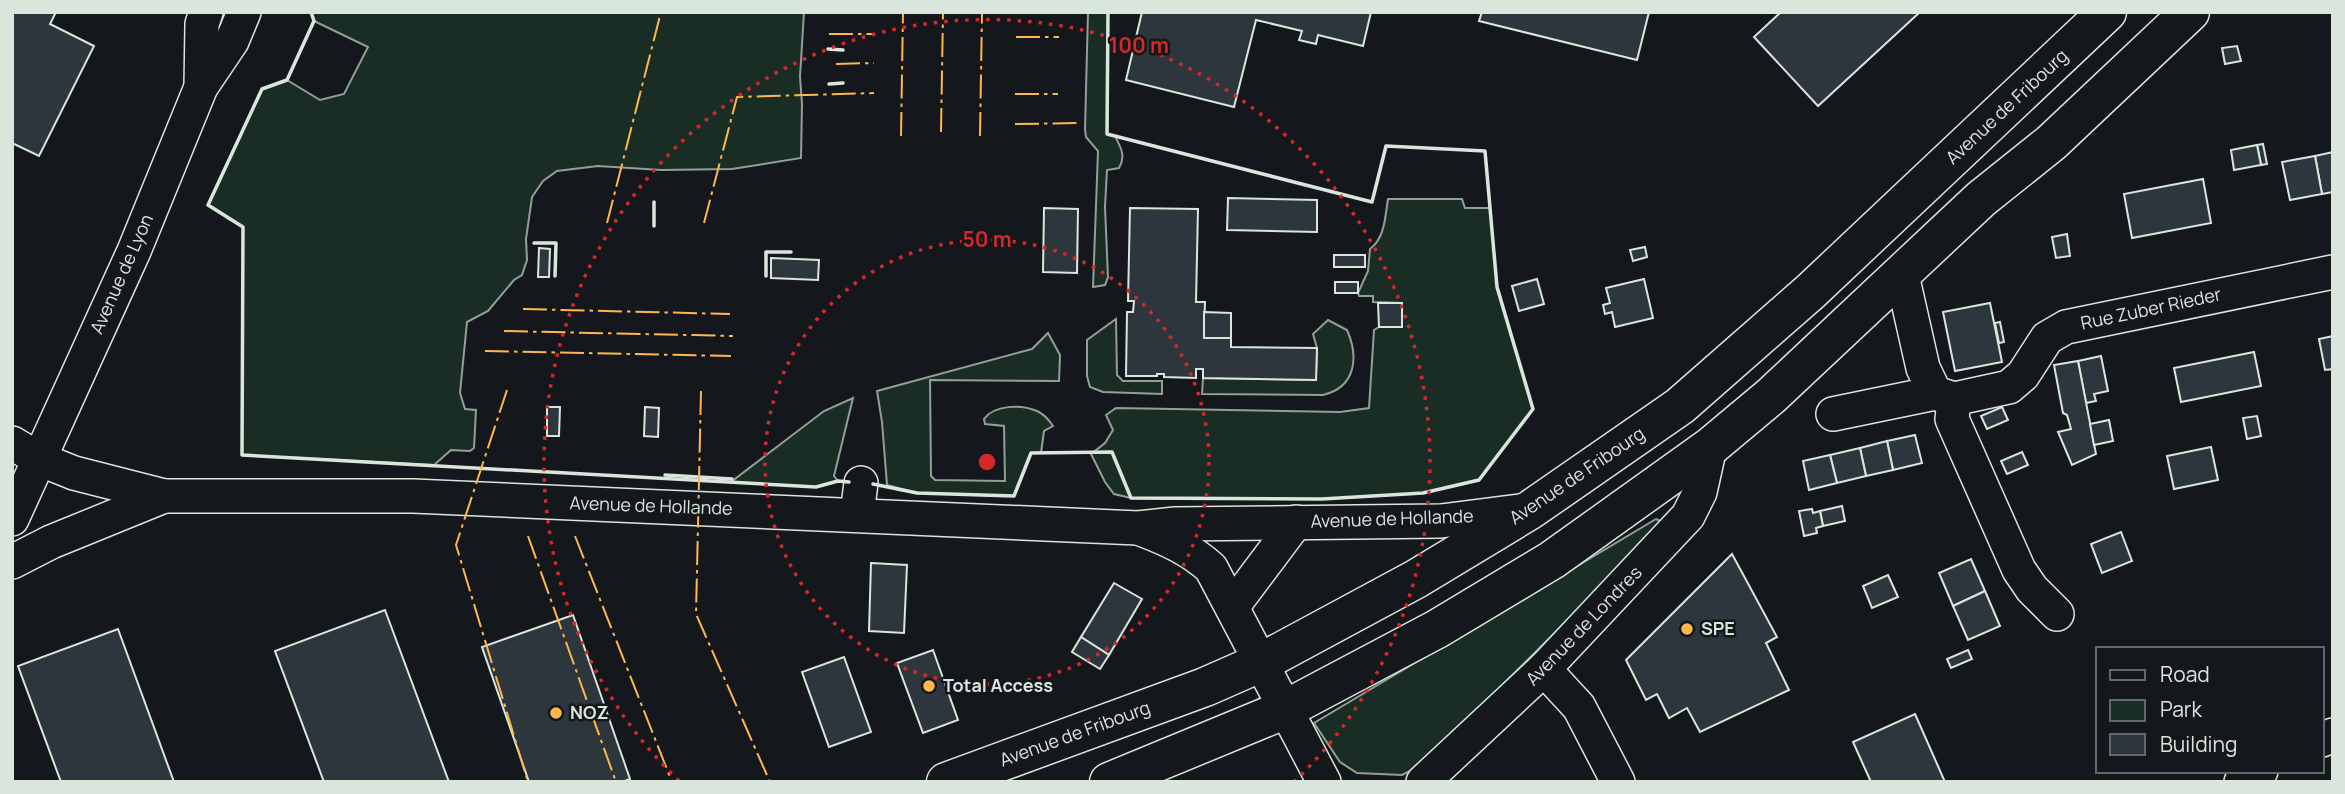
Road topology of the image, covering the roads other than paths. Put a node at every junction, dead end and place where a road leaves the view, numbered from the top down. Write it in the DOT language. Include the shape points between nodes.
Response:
graph roads {
  1 [pos="206,12"];
  2 [pos="244,12"];
  3 [pos="2107,12"];
  4 [pos="2190,12"];
  5 [pos="201,87"];
  6 [pos="2333,272"];
  7 [pos="1902,275"];
  8 [pos="1945,396"];
  9 [pos="1833,414"];
  10 [pos="1710,447"];
  11 [pos="26,451"];
  12 [pos="164,496"];
  13 [pos="1530,510"];
  14 [pos="12,519"];
  15 [pos="1296,522"];
  16 [pos="1138,528"];
  17 [pos="12,562"];
  18 [pos="1233,606"];
  19 [pos="2057,614"];
  20 [pos="1262,662"];
  21 [pos="1544,669"];
  22 [pos="1286,709"];
  23 [pos="2258,773"];
  24 [pos="946,782"];
  25 [pos="1109,782"];
  26 [pos="1324,782"];
  27 [pos="1423,782"];
  28 [pos="1618,782"];
  29 [pos="2241,782"];
  1 -- 5 [label="street, Avenue de Lyon"];
  2 -- 5 [label="street, Avenue de Lyon" via="232,41"];
  3 -- 13 [label="main road, Avenue de Fribourg" via="1810,292 1690,397"];
  4 -- 7 [label="main road" via="2052,143 1981,199"];
  5 -- 11 [label="street, Avenue de Lyon" via="134,251"];
  6 -- 8 [label="street, Rue Zuber Rieder" via="2066,327 2047,338 2023,375 2009,387"];
  7 -- 8 [label="street" via="1923,369"];
  7 -- 10 [label="main road"];
  8 -- 9 [label="street, Rue Zuber Rieder"];
  8 -- 19 [label="street" via="2010,552 2032,589"];
  10 -- 21 [label="street, Avenue de Londres" via="1700,492 1688,516"];
  10 -- 22 [label="main road" via="1552,560 1437,629"];
  11 -- 12 [label="street, Avenue de Hollande" via="74,473"];
  11 -- 14 [label="street"];
  12 -- 16 [label="street, Avenue de Hollande" via="859,499"];
  12 -- 17 [label="street, Avenue de Hollande"];
  13 -- 15 [label="street, Avenue de Hollande" via="1441,521"];
  13 -- 20 [label="main road, Avenue de Fribourg" via="1416,579"];
  15 -- 16 [label="street, Avenue de Hollande"];
  15 -- 18 [label="street, Avenue de Hollande"];
  16 -- 18 [label="street, Avenue de Hollande" via="1199,557 1211,568"];
  18 -- 20 [label="street, Avenue de Hollande"];
  20 -- 22 [label="street, Avenue de Hollande"];
  20 -- 24 [label="main road, Avenue de Fribourg"];
  21 -- 27 [label="street, Avenue de Londres"];
  21 -- 28 [label="street" via="1579,707"];
  22 -- 25 [label="main road"];
  22 -- 26 [label="street, Avenue de Hollande"];
  23 -- 29 [label="street"];
}
